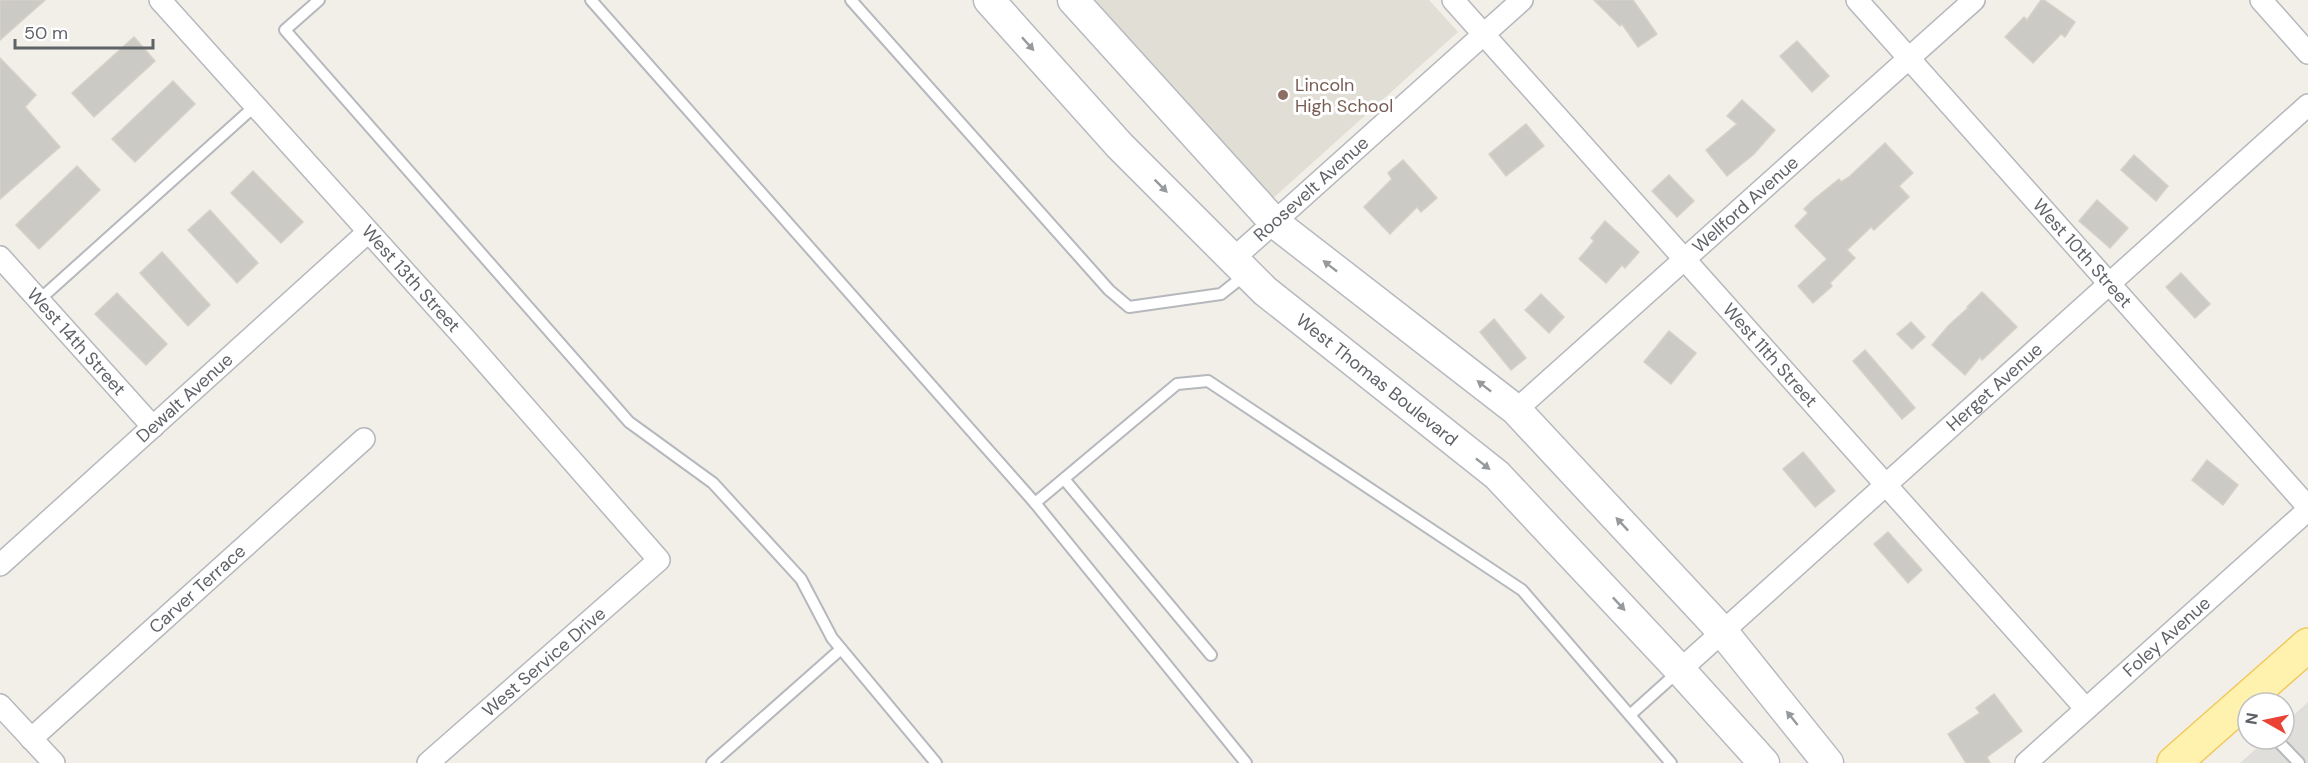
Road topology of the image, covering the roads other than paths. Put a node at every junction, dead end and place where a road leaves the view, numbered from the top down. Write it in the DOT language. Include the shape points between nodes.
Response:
graph roads {
  1 [pos="160,0"];
  2 [pos="319,0"];
  3 [pos="591,0"];
  4 [pos="851,0"];
  5 [pos="989,0"];
  6 [pos="1073,0"];
  7 [pos="1453,0"];
  8 [pos="1522,0"];
  9 [pos="1857,0"];
  10 [pos="1974,0"];
  11 [pos="2261,0"];
  12 [pos="1484,34"];
  13 [pos="2308,53"];
  14 [pos="1909,58"];
  15 [pos="2308,105"];
  16 [pos="255,106"];
  17 [pos="1275,223"];
  18 [pos="368,232"];
  19 [pos="0,256"];
  20 [pos="1685,258"];
  21 [pos="1240,266"];
  22 [pos="2109,283"];
  23 [pos="39,300"];
  24 [pos="1516,410"];
  25 [pos="153,427"];
  26 [pos="364,439"];
  27 [pos="1064,479"];
  28 [pos="1886,483"];
  29 [pos="1035,503"];
  30 [pos="2308,508"];
  31 [pos="659,560"];
  32 [pos="0,565"];
  33 [pos="1722,631"];
  34 [pos="2308,645"];
  35 [pos="841,649"];
  36 [pos="1211,655"];
  37 [pos="1680,670"];
  38 [pos="0,705"];
  39 [pos="2086,709"];
  40 [pos="1630,715"];
  41 [pos="31,739"];
  42 [pos="2288,751"];
  43 [pos="54,763"];
  44 [pos="428,763"];
  45 [pos="712,763"];
  46 [pos="936,763"];
  47 [pos="1246,763"];
  48 [pos="1671,763"];
  49 [pos="1764,763"];
  50 [pos="1828,763"];
  51 [pos="2026,763"];
  52 [pos="2174,763"];
  53 [pos="2299,763"];
  1 -- 16 [label="street, West 13th Street"];
  2 -- 35 [label="lane" via="285,30 629,422 713,483 801,579"];
  3 -- 29 [label="lane"];
  4 -- 21 [label="lane" via="1109,290 1129,307 1221,294"];
  5 -- 21 [label="street, West Thomas Boulevard, one-way" via="1120,146"];
  6 -- 17 [label="street"];
  7 -- 12 [label="street, West 11th Street"];
  8 -- 12 [label="street, Roosevelt Avenue"];
  9 -- 14 [label="street, West 10th Street"];
  10 -- 14 [label="street, Wellford Avenue"];
  11 -- 13 [label="street"];
  12 -- 17 [label="street, Roosevelt Avenue"];
  12 -- 20 [label="street, West 11th Street"];
  14 -- 20 [label="street, Wellford Avenue"];
  14 -- 22 [label="street, West 10th Street"];
  15 -- 22 [label="street, Herget Avenue"];
  16 -- 18 [label="street, West 13th Street"];
  16 -- 23 [label="lane"];
  17 -- 21 [label="street, Roosevelt Avenue"];
  24 -- 17 [label="street, one-way"];
  18 -- 25 [label="street, Dewalt Avenue"];
  18 -- 31 [label="street, West 13th Street"];
  19 -- 23 [label="street, West 14th Street"];
  20 -- 24 [label="street, Wellford Avenue"];
  20 -- 28 [label="street, West 11th Street"];
  21 -- 37 [label="street, West Thomas Boulevard, one-way" via="1265,291 1497,475"];
  22 -- 28 [label="street, Herget Avenue"];
  22 -- 30 [label="street, West 10th Street"];
  23 -- 25 [label="street, West 14th Street"];
  33 -- 24 [label="street, one-way"];
  25 -- 32 [label="street, Dewalt Avenue"];
  26 -- 41 [label="street, Carver Terrace"];
  27 -- 29 [label="lane"];
  27 -- 36 [label="lane"];
  27 -- 40 [label="lane" via="1177,384 1208,381 1522,590"];
  28 -- 33 [label="street, Herget Avenue"];
  28 -- 39 [label="street, West 11th Street"];
  29 -- 47 [label="lane"];
  30 -- 39 [label="street, Foley Avenue"];
  31 -- 44 [label="street, West Service Drive"];
  33 -- 37 [label="street, Herget Avenue"];
  50 -- 33 [label="street, one-way"];
  34 -- 52 [label="main road"];
  35 -- 45 [label="lane"];
  35 -- 46 [label="lane"];
  37 -- 40 [label="lane"];
  37 -- 49 [label="street, West Thomas Boulevard"];
  38 -- 41 [label="street"];
  39 -- 51 [label="street, Foley Avenue"];
  40 -- 48 [label="lane"];
  41 -- 43 [label="street"];
  42 -- 53 [label="lane"];
}
